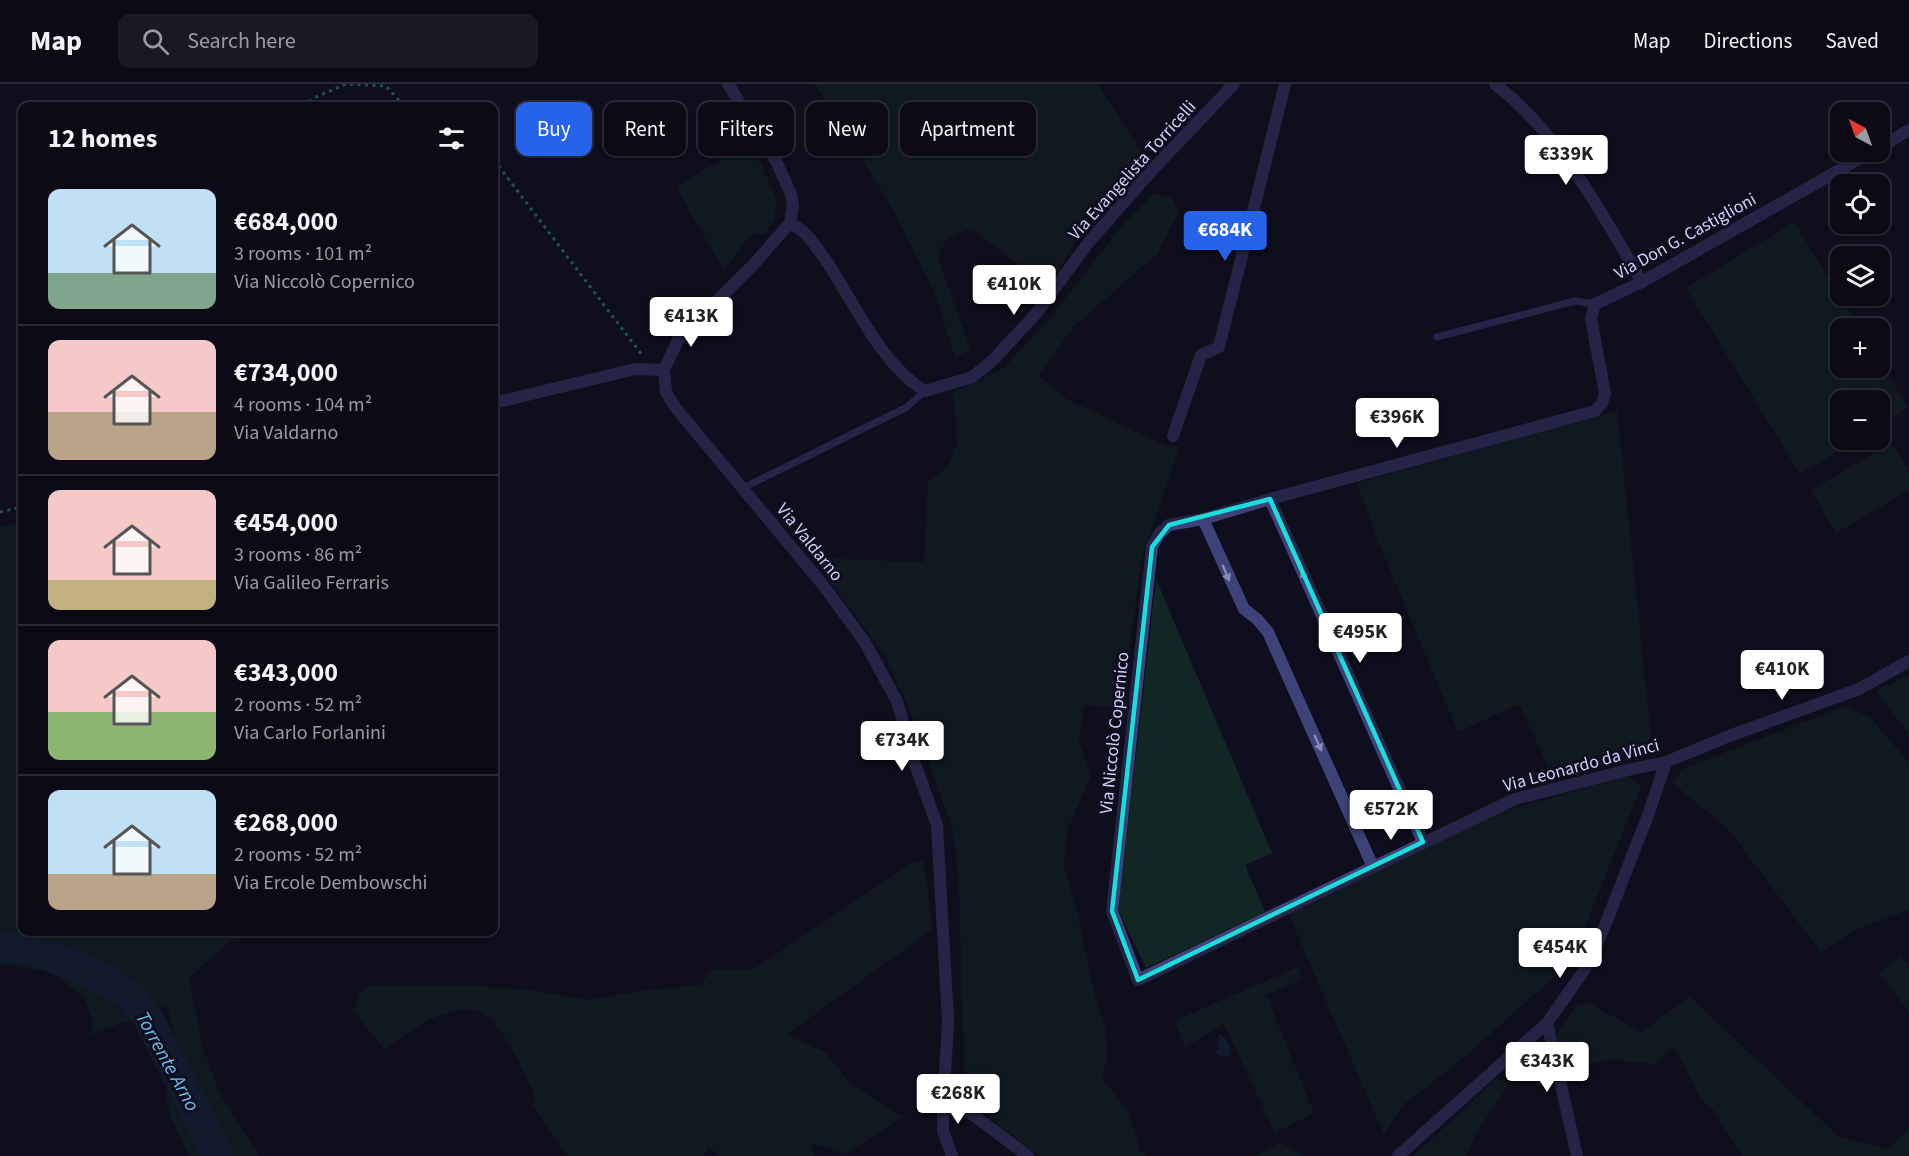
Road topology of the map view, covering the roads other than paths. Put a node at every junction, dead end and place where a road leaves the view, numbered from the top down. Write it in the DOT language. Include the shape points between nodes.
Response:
graph roads {
  1 [pos="728,84"];
  2 [pos="1234,84"];
  3 [pos="1285,84"];
  4 [pos="1495,84"];
  5 [pos="1909,130"];
  6 [pos="1890,141"];
  7 [pos="1853,162"];
  8 [pos="790,223"];
  9 [pos="1642,282"];
  10 [pos="1595,304"];
  11 [pos="1437,337"];
  12 [pos="658,369"];
  13 [pos="925,391"];
  14 [pos="498,402"];
  15 [pos="1173,436"];
  16 [pos="743,488"];
  17 [pos="1270,499"];
  18 [pos="1203,519"];
  19 [pos="1909,661"];
  20 [pos="1666,762"];
  21 [pos="1423,842"];
  22 [pos="1373,867"];
  23 [pos="1138,981"];
  24 [pos="1547,1023"];
  25 [pos="944,1096"];
  26 [pos="952,1156"];
  27 [pos="1028,1156"];
  28 [pos="1398,1156"];
  29 [pos="1577,1156"];
  1 -- 8 [label="street" via="776,161 793,206"];
  2 -- 13 [label="street, Via Evangelista Torricelli" via="1089,242 1034,316 991,362 972,377"];
  3 -- 15 [label="street" via="1219,347 1201,355"];
  4 -- 9 [label="street" via="1537,121 1584,186"];
  5 -- 6 [label="street"];
  7 -- 9 [label="street, Via Don G. Castiglioni"];
  8 -- 12 [label="street" via="678,340"];
  8 -- 13 [label="street" via="805,231 899,371"];
  9 -- 10 [label="street, Via Don G. Castiglioni"];
  10 -- 11 [label="lane" via="1575,301"];
  10 -- 17 [label="street, Via Niccolò Copernico" via="1591,318 1605,394 1595,411"];
  12 -- 14 [label="street" via="635,369"];
  12 -- 16 [label="street, Via Valdarno" via="675,407"];
  13 -- 16 [label="lane" via="906,407"];
  16 -- 25 [label="street, Via Valdarno" via="864,641 897,701 938,825 948,1021"];
  17 -- 18 [label="street, Via Niccolò Copernico"];
  21 -- 17 [label="street, one-way"];
  18 -- 22 [label="street, one-way" via="1236,596 1268,632"];
  18 -- 23 [label="street, Via Niccolò Copernico" via="1169,525 1152,548 1112,911"];
  19 -- 20 [label="street, Via Leonardo da Vinci" via="1859,689"];
  20 -- 21 [label="street, Via Leonardo da Vinci" via="1515,799"];
  20 -- 24 [label="street" via="1602,933 1583,972"];
  21 -- 22 [label="street, Via Leonardo da Vinci"];
  22 -- 23 [label="street, Via Leonardo da Vinci"];
  24 -- 28 [label="street"];
  24 -- 29 [label="street"];
  25 -- 26 [label="street, Via Valdarno" via="943,1131"];
  25 -- 27 [label="street"];
}
